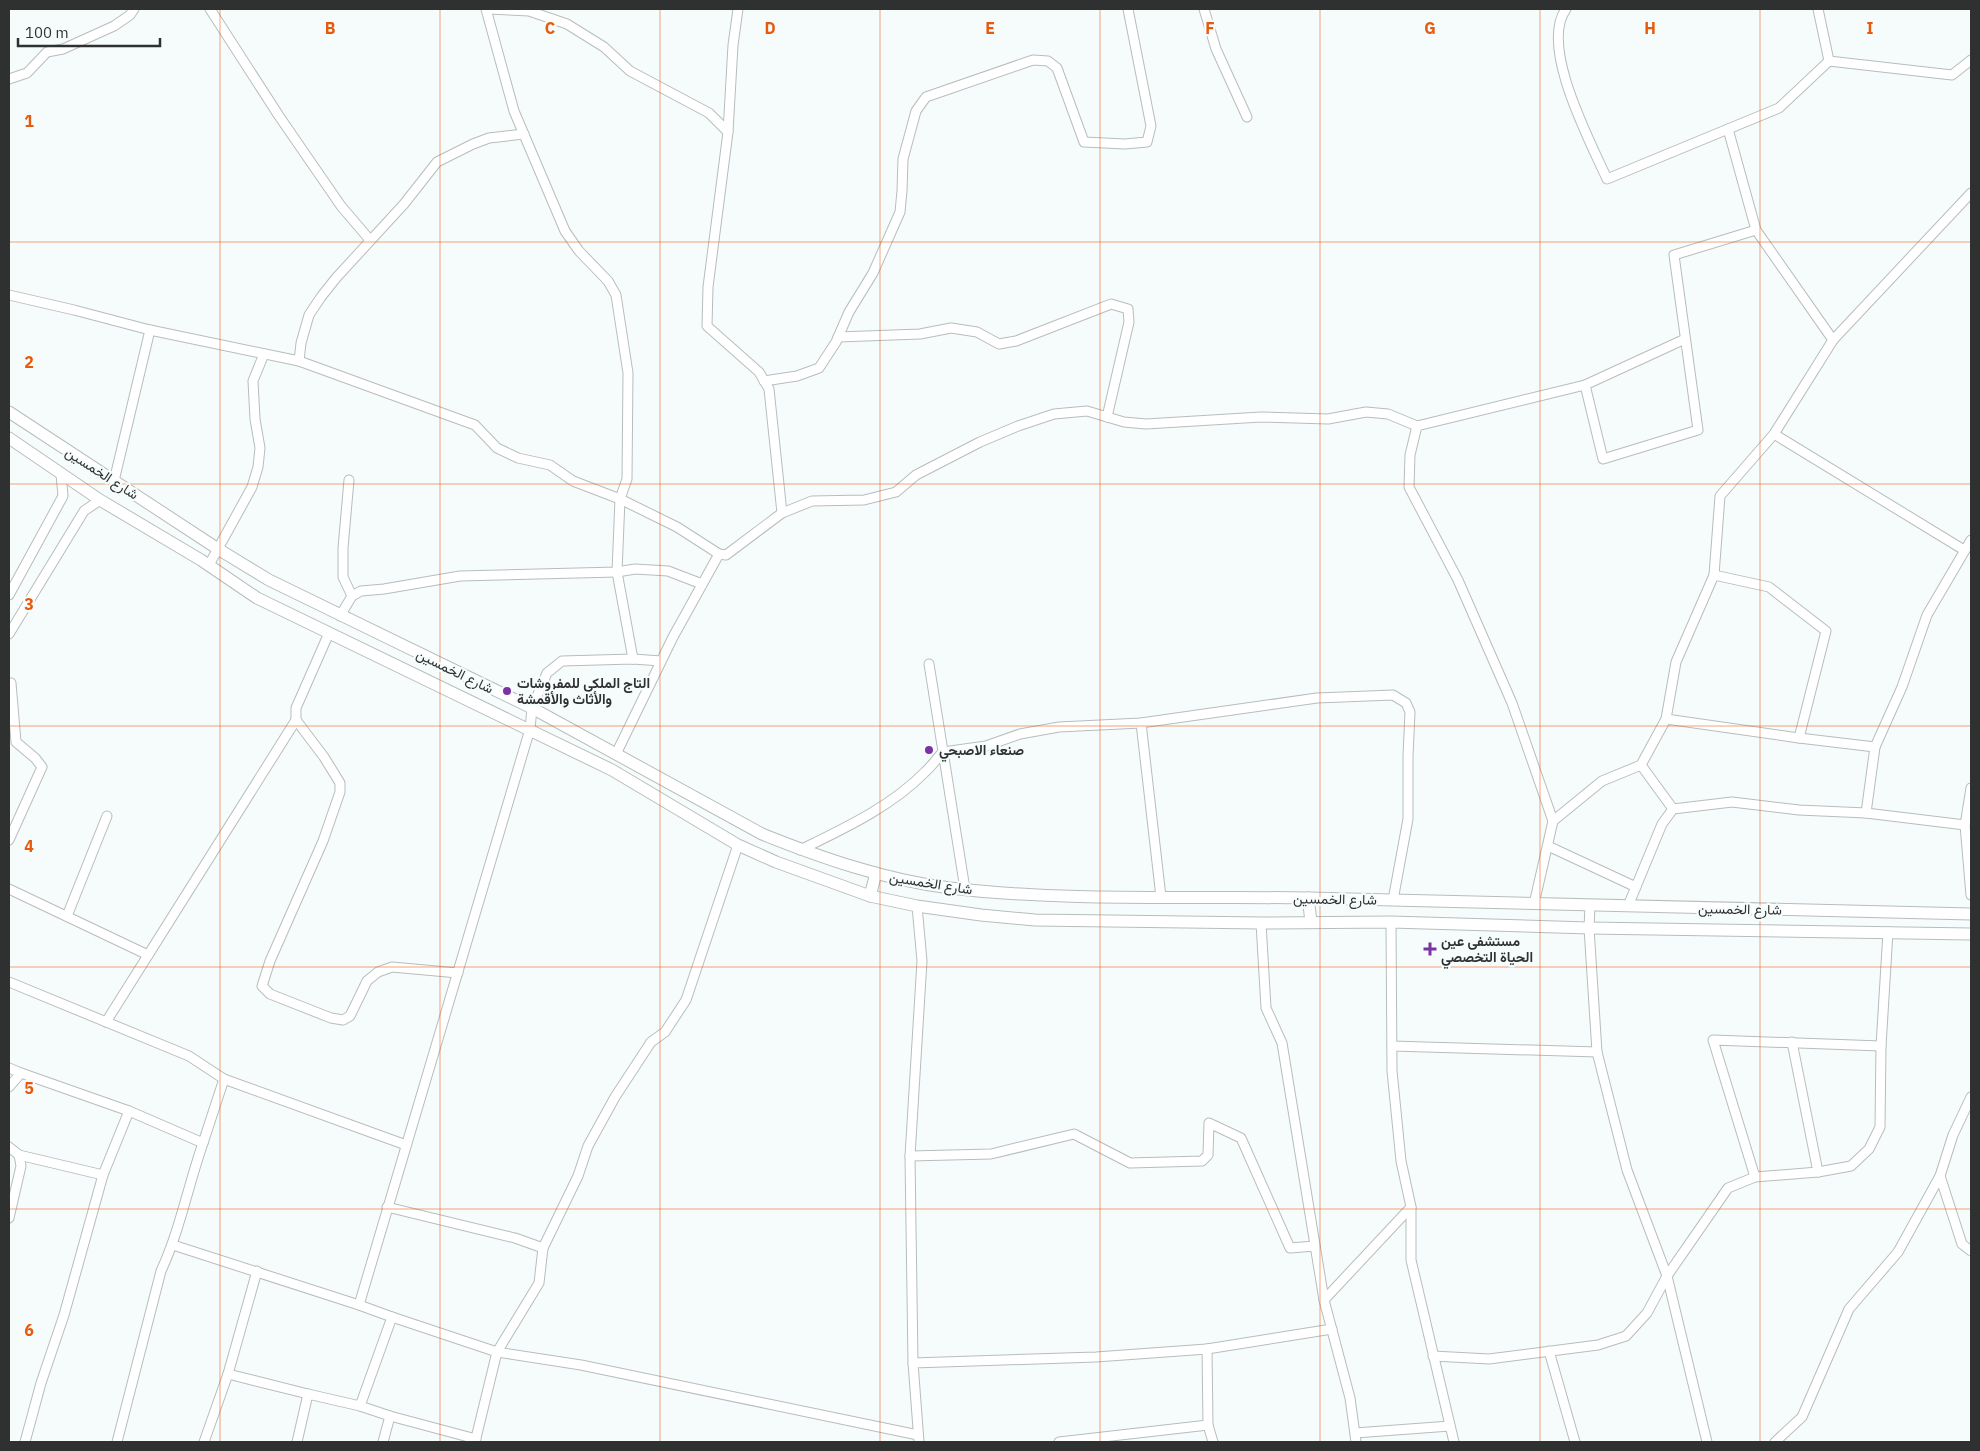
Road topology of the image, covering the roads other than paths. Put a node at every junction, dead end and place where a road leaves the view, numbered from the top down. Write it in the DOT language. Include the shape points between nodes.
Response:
graph roads {
  1 [pos="134,9"];
  2 [pos="210,9"];
  3 [pos="487,9"];
  4 [pos="738,9"];
  5 [pos="1128,9"];
  6 [pos="1204,9"];
  7 [pos="1566,9"];
  8 [pos="1818,9"];
  9 [pos="1971,60"];
  10 [pos="1829,61"];
  11 [pos="9,79"];
  12 [pos="1247,117"];
  13 [pos="1728,129"];
  14 [pos="728,132"];
  15 [pos="524,134"];
  16 [pos="1971,193"];
  17 [pos="1756,230"];
  18 [pos="370,240"];
  19 [pos="9,295"];
  20 [pos="150,330"];
  21 [pos="838,336"];
  22 [pos="1685,339"];
  23 [pos="1834,340"];
  24 [pos="264,354"];
  25 [pos="299,361"];
  26 [pos="764,381"];
  27 [pos="1585,385"];
  28 [pos="9,412"];
  29 [pos="1107,417"];
  30 [pos="1416,426"];
  31 [pos="1774,434"];
  32 [pos="9,438"];
  33 [pos="61,474"];
  34 [pos="349,480"];
  35 [pos="114,481"];
  36 [pos="620,499"];
  37 [pos="100,500"];
  38 [pos="782,513"];
  39 [pos="1971,540"];
  40 [pos="218,549"];
  41 [pos="1964,550"];
  42 [pos="719,554"];
  43 [pos="208,565"];
  44 [pos="618,572"];
  45 [pos="1714,575"];
  46 [pos="702,584"];
  47 [pos="9,595"];
  48 [pos="352,596"];
  49 [pos="340,616"];
  50 [pos="359,625"];
  51 [pos="330,633"];
  52 [pos="9,634"];
  53 [pos="352,644"];
  54 [pos="633,659"];
  55 [pos="661,661"];
  56 [pos="929,664"];
  57 [pos="11,683"];
  58 [pos="532,708"];
  59 [pos="1666,719"];
  60 [pos="296,720"];
  61 [pos="1141,723"];
  62 [pos="530,729"];
  63 [pos="1799,738"];
  64 [pos="1874,747"];
  65 [pos="943,752"];
  66 [pos="616,754"];
  67 [pos="1641,765"];
  68 [pos="1971,788"];
  69 [pos="1673,809"];
  70 [pos="1866,813"];
  71 [pos="107,816"];
  72 [pos="1553,821"];
  73 [pos="1964,825"];
  74 [pos="9,840"];
  75 [pos="738,844"];
  76 [pos="1548,846"];
  77 [pos="800,850"];
  78 [pos="876,873"];
  79 [pos="1636,887"];
  80 [pos="9,889"];
  81 [pos="965,889"];
  82 [pos="1971,895"];
  83 [pos="870,896"];
  84 [pos="1161,897"];
  85 [pos="1308,898"];
  86 [pos="1393,900"];
  87 [pos="1534,904"];
  88 [pos="917,906"];
  89 [pos="1590,906"];
  90 [pos="1628,906"];
  91 [pos="1971,914"];
  92 [pos="67,916"];
  93 [pos="1311,921"];
  94 [pos="1391,922"];
  95 [pos="1261,923"];
  96 [pos="1589,928"];
  97 [pos="1888,932"];
  98 [pos="1971,934"];
  99 [pos="148,955"];
  100 [pos="458,973"];
  101 [pos="9,982"];
  102 [pos="106,1022"];
  103 [pos="1792,1042"];
  104 [pos="1392,1046"];
  105 [pos="1880,1046"];
  106 [pos="1598,1052"];
  107 [pos="9,1068"];
  108 [pos="21,1072"];
  109 [pos="224,1080"];
  110 [pos="9,1086"];
  111 [pos="1971,1097"];
  112 [pos="129,1111"];
  113 [pos="203,1143"];
  114 [pos="406,1145"];
  115 [pos="9,1147"];
  116 [pos="19,1155"];
  117 [pos="910,1156"];
  118 [pos="1818,1172"];
  119 [pos="103,1175"];
  120 [pos="1940,1176"];
  121 [pos="1755,1177"];
  122 [pos="1411,1207"];
  123 [pos="387,1208"];
  124 [pos="9,1218"];
  125 [pos="173,1245"];
  126 [pos="1315,1246"];
  127 [pos="543,1248"];
  128 [pos="1971,1251"];
  129 [pos="257,1271"];
  130 [pos="1666,1276"];
  131 [pos="1324,1300"];
  132 [pos="359,1305"];
  133 [pos="392,1317"];
  134 [pos="1332,1329"];
  135 [pos="1207,1349"];
  136 [pos="1549,1351"];
  137 [pos="497,1352"];
  138 [pos="1433,1356"];
  139 [pos="913,1363"];
  140 [pos="228,1374"];
  141 [pos="308,1394"];
  142 [pos="360,1406"];
  143 [pos="390,1416"];
  144 [pos="1208,1425"];
  145 [pos="1450,1426"];
  146 [pos="1356,1437"];
  147 [pos="918,1438"];
  148 [pos="475,1441"];
  149 [pos="25,1442"];
  150 [pos="117,1442"];
  151 [pos="204,1442"];
  152 [pos="297,1442"];
  153 [pos="383,1442"];
  154 [pos="1060,1442"];
  155 [pos="1213,1442"];
  156 [pos="1454,1442"];
  157 [pos="1575,1442"];
  158 [pos="1707,1442"];
  159 [pos="1775,1442"];
  1 -- 11 [label="street" via="114,26 63,49 47,52 27,73"];
  2 -- 18 [label="street" via="341,206"];
  3 -- 14 [label="street" via="529,11 568,24 630,70 709,113"];
  3 -- 15 [label="street" via="514,111"];
  4 -- 14 [label="street"];
  5 -- 21 [label="street" via="1151,126 1147,142 1084,142 1057,68 1048,61 1033,60 926,97 916,111 903,159 900,212 873,273"];
  6 -- 12 [label="street" via="1216,49"];
  7 -- 13 [label="street" via="1561,15 1558,41 1564,76 1607,179"];
  8 -- 10 [label="street"];
  9 -- 10 [label="street" via="1952,75"];
  10 -- 13 [label="street" via="1779,108"];
  13 -- 17 [label="street"];
  14 -- 26 [label="street" via="708,287 707,326 759,372"];
  15 -- 18 [label="street" via="489,138 437,162"];
  15 -- 36 [label="street" via="565,231 616,295 628,373 627,479"];
  16 -- 23 [label="street"];
  17 -- 22 [label="street" via="1674,255"];
  17 -- 23 [label="street"];
  18 -- 25 [label="street" via="336,278 309,316"];
  19 -- 20 [label="street"];
  20 -- 24 [label="street"];
  20 -- 35 [label="street"];
  21 -- 26 [label="street" via="820,368 797,376"];
  21 -- 29 [label="street" via="920,334 951,328 977,332 999,344 1016,341 1111,304 1128,309 1130,322"];
  22 -- 27 [label="street"];
  22 -- 27 [label="street" via="1698,430 1603,459"];
  23 -- 31 [label="street"];
  24 -- 25 [label="street"];
  24 -- 40 [label="street" via="253,381 260,448 258,467 252,487"];
  25 -- 36 [label="street" via="474,424 497,448 518,458 550,465 573,481"];
  26 -- 38 [label="street" via="769,389"];
  27 -- 30 [label="street"];
  28 -- 35 [label="main road, شارع الخمسين"];
  29 -- 30 [label="street" via="1146,424 1261,417 1328,419 1366,412 1388,414"];
  29 -- 38 [label="street" via="1087,411 1054,414 980,442 916,475 896,492 864,500 812,501"];
  30 -- 72 [label="street" via="1410,455 1409,487 1458,580 1512,703"];
  31 -- 41 [label="street"];
  31 -- 45 [label="street" via="1720,496"];
  32 -- 33 [label="main road, شارع الخمسين"];
  33 -- 37 [label="main road, شارع الخمسين"];
  33 -- 47 [label="street" via="62,496"];
  34 -- 48 [label="street" via="343,548 344,577"];
  35 -- 40 [label="main road, شارع الخمسين"];
  36 -- 42 [label="street"];
  36 -- 44 [label="street"];
  37 -- 43 [label="main road, شارع الخمسين"];
  37 -- 52 [label="street" via="84,511"];
  38 -- 42 [label="street" via="726,555"];
  39 -- 41 [label="street"];
  40 -- 43 [label="street"];
  40 -- 49 [label="main road, شارع الخمسين" via="269,580"];
  41 -- 64 [label="street" via="1927,615 1902,687"];
  42 -- 46 [label="street"];
  43 -- 51 [label="main road, شارع الخمسين" via="257,598"];
  44 -- 46 [label="street" via="635,569 668,571"];
  44 -- 48 [label="street" via="460,576 361,591"];
  44 -- 54 [label="street"];
  45 -- 59 [label="street" via="1676,662"];
  45 -- 63 [label="street" via="1769,587 1826,631"];
  46 -- 55 [label="street"];
  48 -- 49 [label="street"];
  49 -- 50 [label="main road, شارع الخمسين"];
  50 -- 53 [label="main road"];
  50 -- 58 [label="main road, شارع الخمسين"];
  51 -- 53 [label="main road, شارع الخمسين"];
  51 -- 60 [label="street" via="296,708"];
  53 -- 62 [label="main road, شارع الخمسين"];
  54 -- 55 [label="street"];
  54 -- 58 [label="street" via="562,662 547,673"];
  55 -- 66 [label="street"];
  56 -- 65 [label="street"];
  57 -- 74 [label="street" via="16,742 42,767"];
  58 -- 62 [label="street"];
  58 -- 66 [label="main road, شارع الخمسين"];
  59 -- 63 [label="street"];
  59 -- 67 [label="street"];
  60 -- 99 [label="street"];
  60 -- 100 [label="street" via="340,783 340,792 323,841 262,986 270,994 343,1020 350,1016 367,981 378,972 392,967"];
  61 -- 65 [label="street" via="1059,727 1020,734 986,746"];
  61 -- 84 [label="street"];
  61 -- 86 [label="street" via="1317,698 1394,695 1406,703 1410,712 1408,819"];
  62 -- 75 [label="main road, شارع الخمسين" via="612,770"];
  62 -- 100 [label="street"];
  63 -- 64 [label="street"];
  64 -- 70 [label="street"];
  65 -- 77 [label="street" via="925,773 890,801"];
  65 -- 81 [label="street"];
  66 -- 77 [label="main road, شارع الخمسين" via="762,834"];
  67 -- 69 [label="street"];
  67 -- 72 [label="street" via="1602,781"];
  68 -- 73 [label="street"];
  69 -- 70 [label="street" via="1732,802"];
  69 -- 79 [label="street" via="1662,824"];
  70 -- 73 [label="street"];
  71 -- 92 [label="street"];
  72 -- 76 [label="street"];
  73 -- 82 [label="street"];
  75 -- 83 [label="main road, شارع الخمسين" via="776,862"];
  75 -- 127 [label="street" via="686,1000 665,1032 651,1042 615,1097 588,1146 578,1176"];
  76 -- 79 [label="street"];
  76 -- 87 [label="street"];
  77 -- 78 [label="main road, شارع الخمسين"];
  78 -- 81 [label="main road, شارع الخمسين"];
  78 -- 83 [label="main road"];
  79 -- 90 [label="street"];
  80 -- 92 [label="street"];
  81 -- 84 [label="main road, شارع الخمسين" via="1035,895"];
  83 -- 88 [label="main road, شارع الخمسين"];
  84 -- 85 [label="main road, شارع الخمسين"];
  85 -- 86 [label="main road, شارع الخمسين"];
  85 -- 93 [label="main road"];
  86 -- 87 [label="main road, شارع الخمسين"];
  87 -- 89 [label="main road, شارع الخمسين"];
  88 -- 95 [label="main road, شارع الخمسين" via="1035,920"];
  88 -- 117 [label="street" via="922,961"];
  89 -- 90 [label="main road, شارع الخمسين"];
  89 -- 96 [label="street"];
  90 -- 91 [label="main road, شارع الخمسين"];
  92 -- 99 [label="street"];
  93 -- 94 [label="main road, شارع الخمسين"];
  93 -- 95 [label="main road, شارع الخمسين"];
  94 -- 96 [label="main road, شارع الخمسين"];
  94 -- 104 [label="street"];
  95 -- 126 [label="street" via="1266,1008 1282,1043"];
  96 -- 97 [label="main road, شارع الخمسين"];
  96 -- 106 [label="street"];
  97 -- 98 [label="main road, شارع الخمسين"];
  97 -- 105 [label="street"];
  99 -- 102 [label="street"];
  100 -- 114 [label="street"];
  101 -- 102 [label="street"];
  102 -- 109 [label="street" via="189,1056"];
  103 -- 105 [label="street"];
  103 -- 118 [label="street"];
  103 -- 121 [label="street" via="1713,1040"];
  104 -- 106 [label="street"];
  104 -- 122 [label="street" via="1401,1161"];
  105 -- 118 [label="street" via="1880,1127 1870,1149 1852,1166"];
  106 -- 130 [label="street" via="1627,1170"];
  107 -- 108 [label="street"];
  108 -- 110 [label="street"];
  108 -- 112 [label="street"];
  109 -- 113 [label="street"];
  109 -- 114 [label="street"];
  111 -- 120 [label="street" via="1953,1135"];
  112 -- 113 [label="street"];
  112 -- 119 [label="street"];
  113 -- 125 [label="street"];
  114 -- 123 [label="street"];
  115 -- 116 [label="street"];
  116 -- 119 [label="street"];
  116 -- 124 [label="street" via="22,1166"];
  117 -- 126 [label="street" via="991,1154 1074,1134 1130,1163 1202,1161 1208,1155 1209,1123 1241,1138 1290,1248"];
  117 -- 139 [label="street"];
  118 -- 121 [label="street"];
  119 -- 149 [label="street"];
  120 -- 128 [label="street" via="1962,1244"];
  120 -- 159 [label="street" via="1898,1252 1848,1309 1802,1418"];
  121 -- 130 [label="street" via="1728,1188"];
  122 -- 131 [label="street"];
  122 -- 138 [label="street" via="1411,1260"];
  123 -- 127 [label="street" via="515,1238"];
  123 -- 132 [label="street"];
  125 -- 129 [label="street"];
  125 -- 150 [label="street" via="161,1272"];
  126 -- 131 [label="street"];
  127 -- 137 [label="street" via="539,1283"];
  129 -- 132 [label="street"];
  129 -- 140 [label="street"];
  130 -- 136 [label="street" via="1647,1313 1626,1336 1598,1345"];
  130 -- 158 [label="street"];
  131 -- 134 [label="street"];
  132 -- 133 [label="street"];
  133 -- 137 [label="street"];
  133 -- 142 [label="street"];
  134 -- 135 [label="street"];
  134 -- 146 [label="street" via="1350,1398"];
  135 -- 139 [label="street" via="1096,1357"];
  135 -- 144 [label="street"];
  136 -- 138 [label="street" via="1489,1359"];
  136 -- 157 [label="street"];
  137 -- 147 [label="street" via="581,1366"];
  137 -- 148 [label="street"];
  138 -- 145 [label="street"];
  139 -- 147 [label="street"];
  140 -- 141 [label="street"];
  140 -- 151 [label="street"];
  141 -- 142 [label="street"];
  141 -- 152 [label="street"];
  142 -- 143 [label="street"];
  143 -- 148 [label="street"];
  143 -- 153 [label="street"];
  144 -- 154 [label="street"];
  144 -- 155 [label="street"];
  145 -- 146 [label="street"];
  145 -- 156 [label="street"];
}
